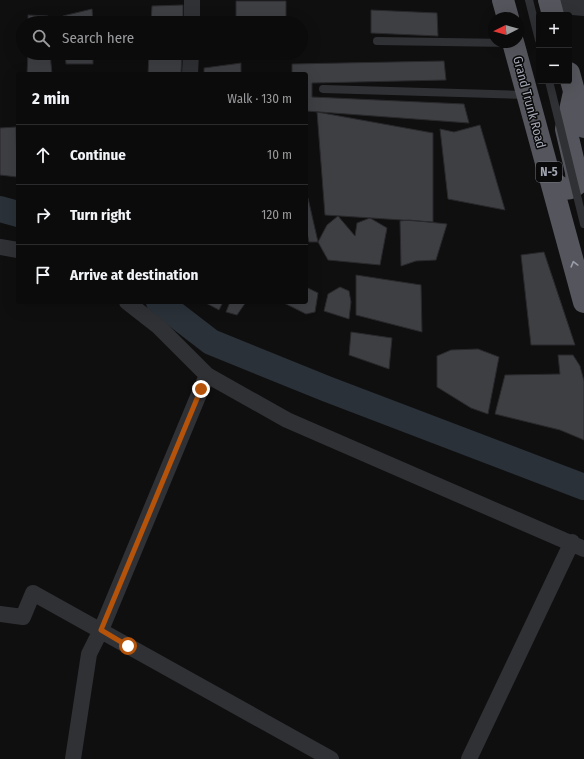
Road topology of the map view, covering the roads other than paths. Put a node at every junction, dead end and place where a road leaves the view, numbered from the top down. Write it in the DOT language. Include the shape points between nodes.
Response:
graph roads {
  1 [pos="192,0"];
  2 [pos="503,0"];
  3 [pos="529,0"];
  4 [pos="550,7"];
  5 [pos="584,8"];
  6 [pos="506,12"];
  7 [pos="192,16"];
  8 [pos="536,28"];
  9 [pos="376,41"];
  10 [pos="488,43"];
  11 [pos="514,48"];
  12 [pos="191,60"];
  13 [pos="190,72"];
  14 [pos="550,84"];
  15 [pos="323,89"];
  16 [pos="576,90"];
  17 [pos="528,95"];
  18 [pos="584,127"];
  19 [pos="551,179"];
  20 [pos="584,224"];
  21 [pos="0,247"];
  22 [pos="16,250"];
  23 [pos="584,302"];
  24 [pos="129,304"];
  25 [pos="207,375"];
  26 [pos="578,545"];
  27 [pos="0,614"];
  28 [pos="101,630"];
  29 [pos="73,759"];
  30 [pos="331,759"];
  31 [pos="469,759"];
  1 -- 7 [label="street"];
  2 -- 6 [label="highway"];
  3 -- 8 [label="lane"];
  4 -- 5 [label="street"];
  9 -- 10 [label="lane"];
  11 -- 17 [label="highway, Grand Trunk Road / N-5"];
  12 -- 13 [label="street"];
  14 -- 20 [label="lane, bridge"];
  15 -- 17 [label="lane"];
  16 -- 18 [label="highway"];
  16 -- 19 [label="highway" via="566,129 577,184 570,189 563,189"];
  17 -- 19 [label="highway, Grand Trunk Road / N-5"];
  23 -- 19 [label="highway, Grand Trunk Road / N-5, one-way"];
  21 -- 22 [label="street"];
  24 -- 25 [label="street" via="159,328"];
  25 -- 26 [label="street" via="287,420"];
  25 -- 28 [label="street"];
  26 -- 31 [label="street"];
  27 -- 28 [label="street" via="22,617 33,593"];
  28 -- 29 [label="street" via="89,654"];
  28 -- 30 [label="street"];
}
